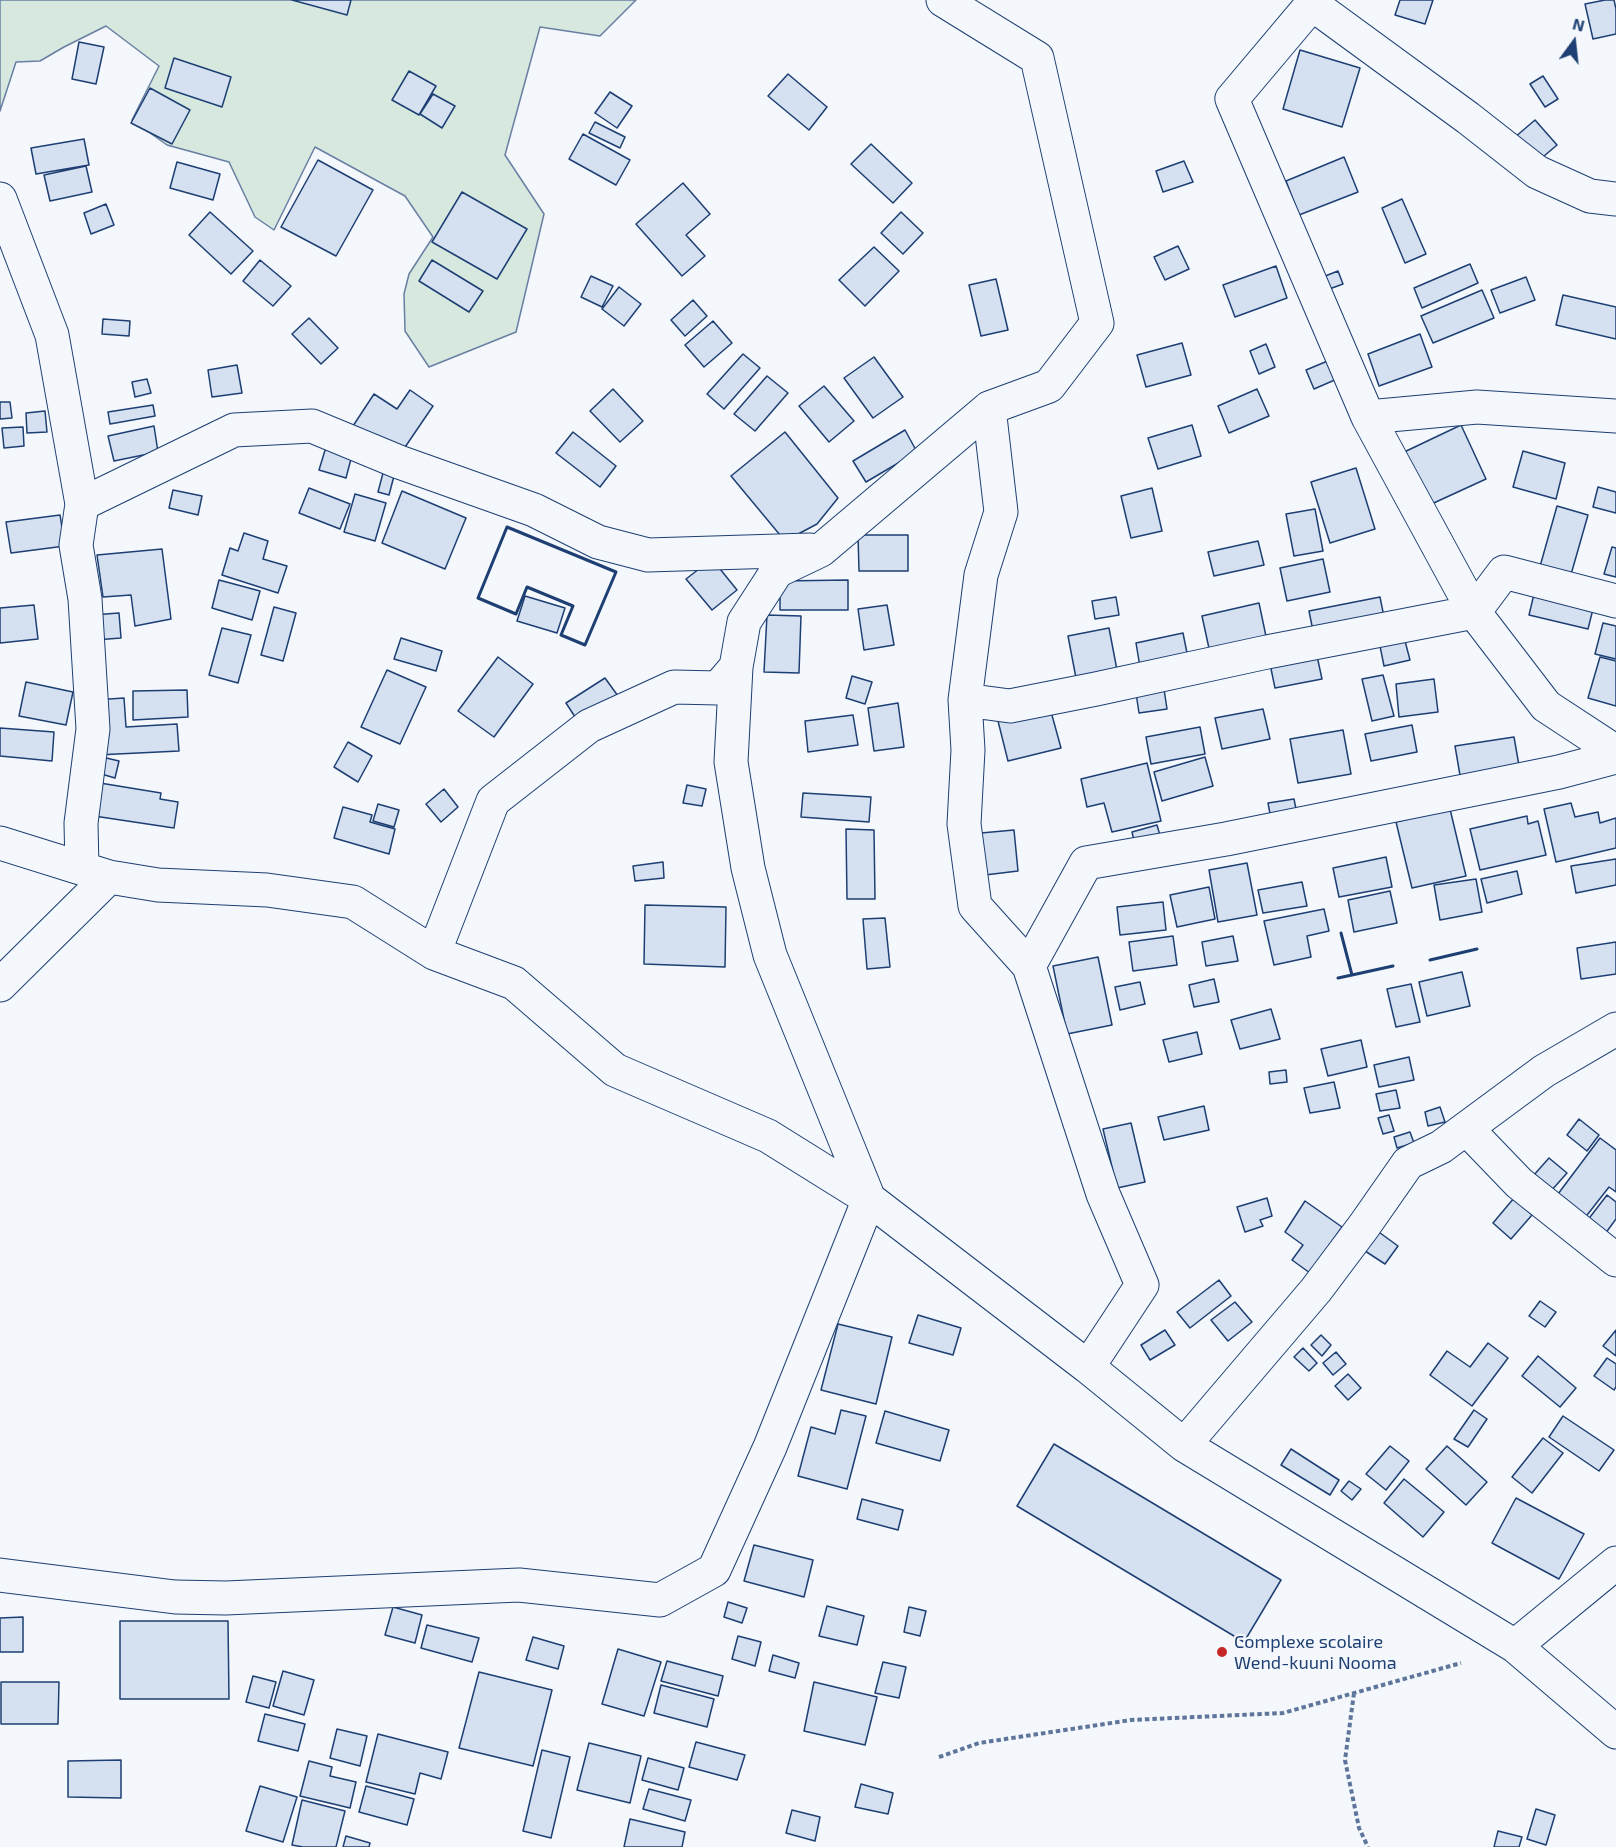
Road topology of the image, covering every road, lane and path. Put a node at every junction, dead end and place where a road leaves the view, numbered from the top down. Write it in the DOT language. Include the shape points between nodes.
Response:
graph roads {
  1 [pos="943,0"];
  2 [pos="1312,2"];
  3 [pos="0,199"];
  4 [pos="1616,199"];
  5 [pos="989,408"];
  6 [pos="1616,416"];
  7 [pos="1368,417"];
  8 [pos="82,504"];
  9 [pos="821,550"];
  10 [pos="1616,601"];
  11 [pos="1473,612"];
  12 [pos="736,667"];
  13 [pos="965,700"];
  14 [pos="1616,752"];
  15 [pos="1616,757"];
  16 [pos="0,843"];
  17 [pos="95,872"];
  18 [pos="434,953"];
  19 [pos="1029,966"];
  20 [pos="0,985"];
  21 [pos="1616,1029"];
  22 [pos="1467,1129"];
  23 [pos="869,1199"];
  24 [pos="1616,1260"];
  25 [pos="1088,1367"];
  26 [pos="1184,1445"];
  27 [pos="1616,1563"];
  28 [pos="0,1575"];
  29 [pos="1515,1646"];
  30 [pos="1354,1694"];
  31 [pos="1616,1732"];
  32 [pos="939,1757"];
  33 [pos="1368,1847"];
  1 -- 5 [label="street" via="1037,58 1097,323 1049,386"];
  2 -- 4 [label="street" via="1537,172 1590,196"];
  2 -- 7 [label="street" via="1232,99"];
  3 -- 8 [label="street" via="52,335"];
  5 -- 9 [label="street"];
  5 -- 13 [label="street" via="1001,512 981,575"];
  6 -- 7 [label="street" via="1477,407"];
  7 -- 11 [label="street"];
  8 -- 9 [label="street" via="234,430 312,426 534,510 598,542 648,555"];
  8 -- 17 [label="street" via="76,545 85,599 93,729 81,823"];
  9 -- 12 [label="street" via="777,571 744,622"];
  10 -- 11 [label="street" via="1504,572"];
  11 -- 13 [label="street" via="1010,706"];
  11 -- 14 [label="street" via="1546,706"];
  12 -- 18 [label="street" via="718,688 674,687 589,726 493,801"];
  12 -- 23 [label="street" via="731,762 756,901 770,955"];
  13 -- 19 [label="street" via="968,750 964,824 975,906"];
  15 -- 19 [label="street" via="1249,834 1086,863"];
  16 -- 17 [label="street"];
  17 -- 18 [label="street" via="158,885 267,890 353,902"];
  17 -- 20 [label="street"];
  18 -- 23 [label="street" via="514,983 615,1070 768,1136"];
  19 -- 25 [label="street" via="1103,1194 1142,1285"];
  21 -- 22 [label="street" via="1544,1071"];
  22 -- 24 [label="street" via="1519,1183"];
  22 -- 26 [label="street" via="1408,1163 1316,1290"];
  23 -- 25 [label="street"];
  23 -- 28 [label="street" via="770,1447 714,1570 660,1600 519,1585 175,1597"];
  25 -- 26 [label="street"];
  26 -- 29 [label="street"];
  27 -- 29 [label="street"];
  29 -- 30 [label="path"];
  29 -- 31 [label="street"];
  30 -- 32 [label="path" via="1283,1713 1131,1720 979,1743"];
  30 -- 33 [label="path" via="1345,1760 1359,1828"];
}
